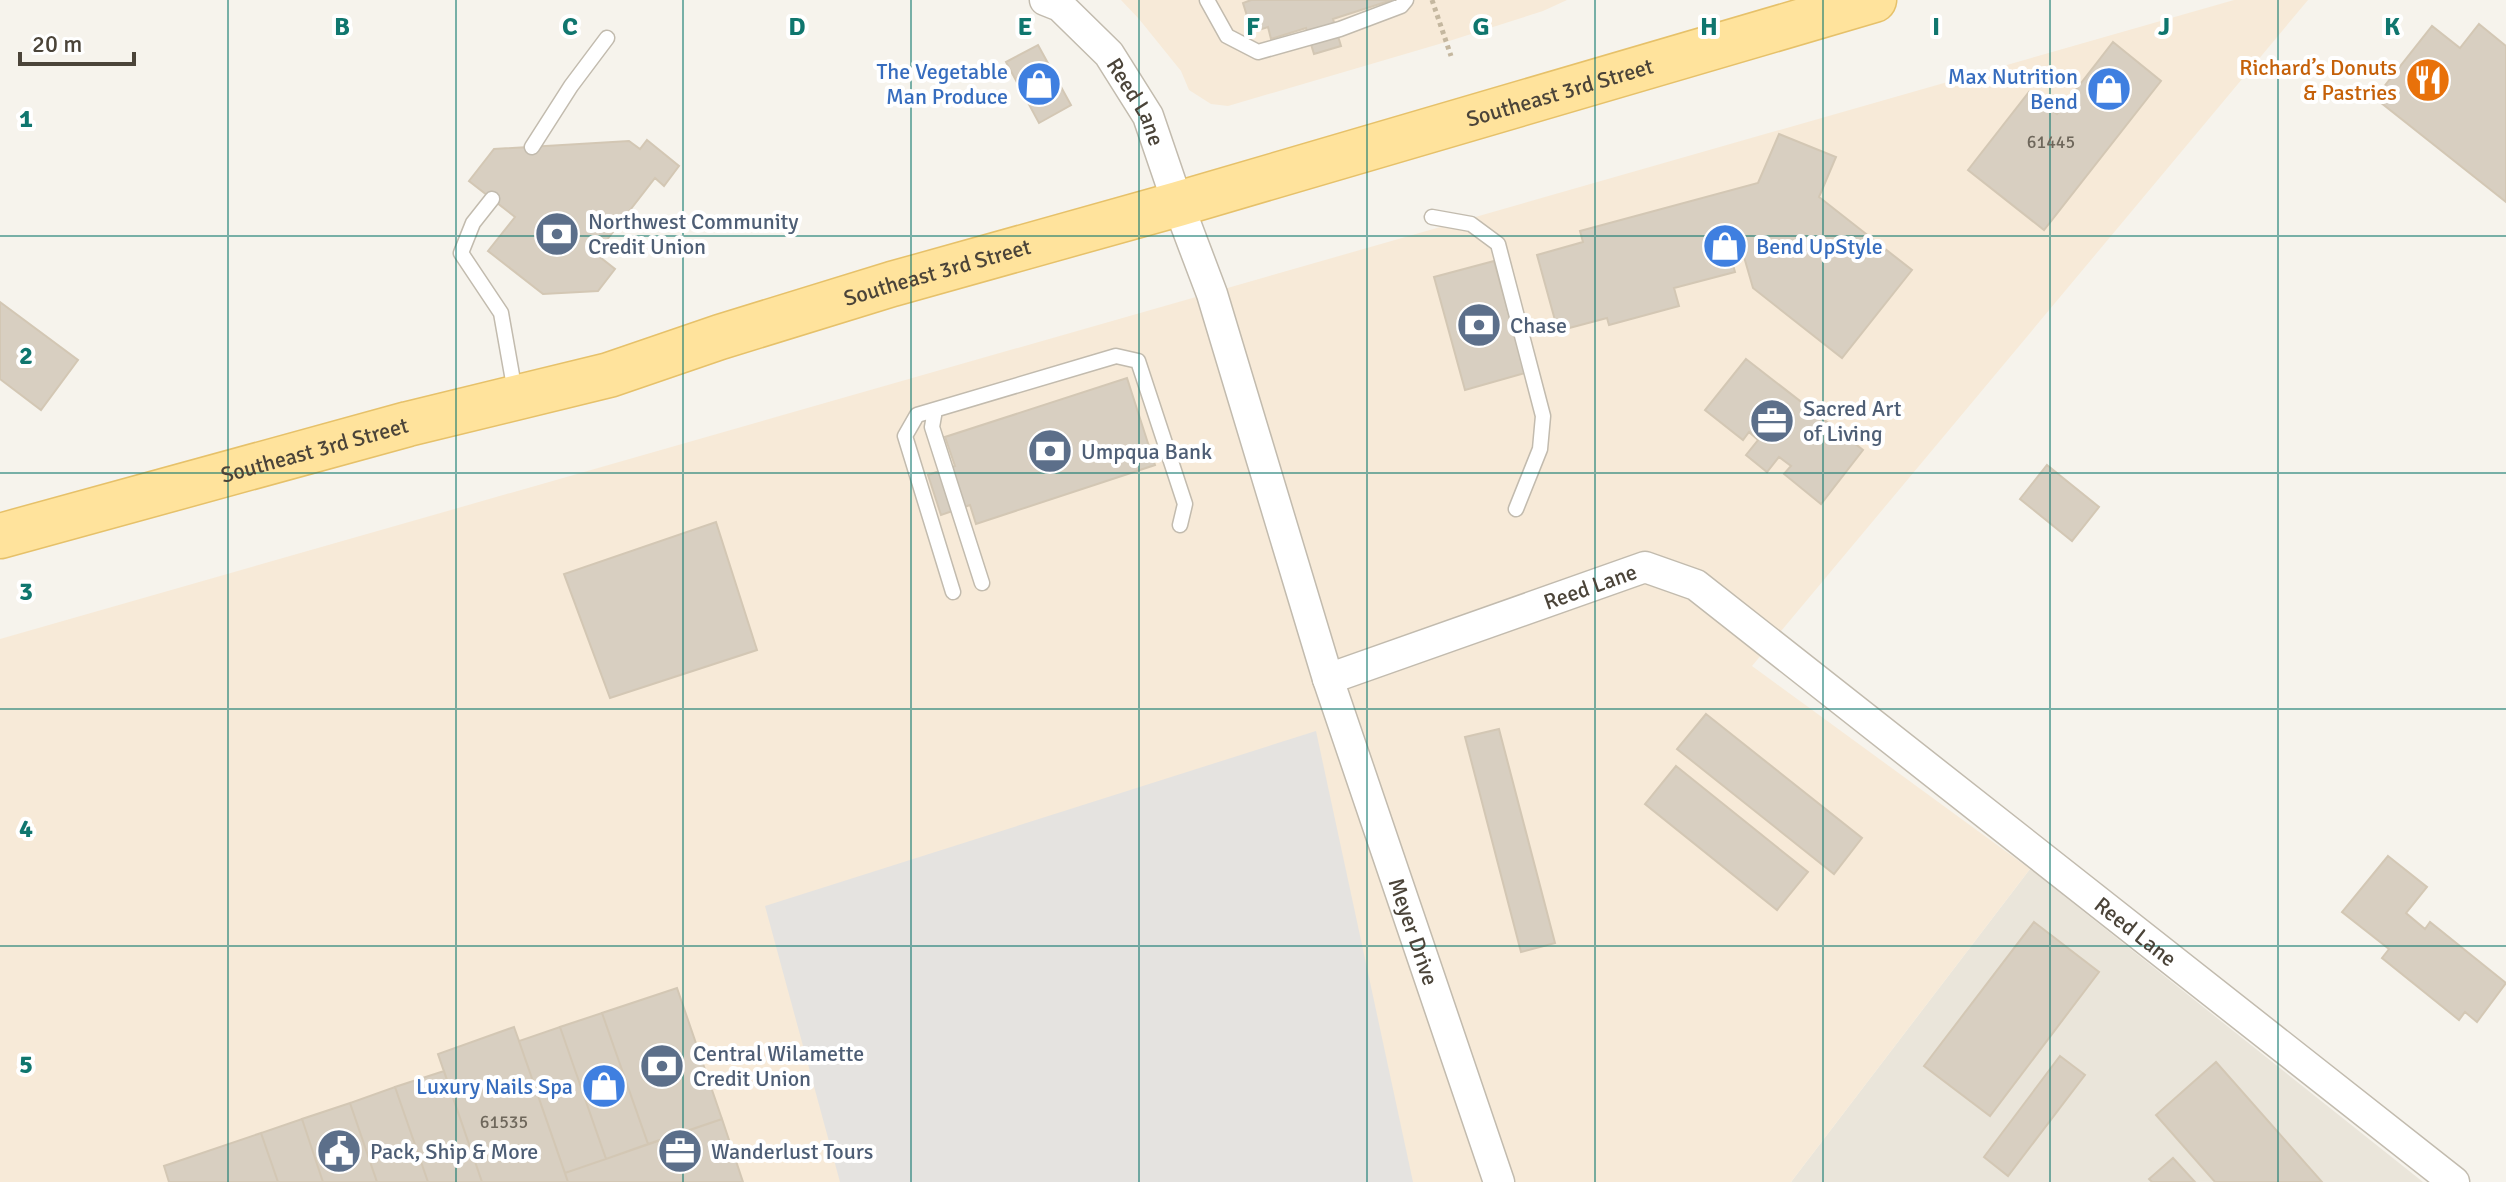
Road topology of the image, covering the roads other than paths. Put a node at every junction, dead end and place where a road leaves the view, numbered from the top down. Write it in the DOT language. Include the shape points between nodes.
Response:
graph roads {
  1 [pos="1045,0"];
  2 [pos="1207,0"];
  3 [pos="1406,0"];
  4 [pos="1874,0"];
  5 [pos="607,38"];
  6 [pos="532,147"];
  7 [pos="492,199"];
  8 [pos="1178,204"];
  9 [pos="1432,217"];
  10 [pos="516,398"];
  11 [pos="935,410"];
  12 [pos="1516,509"];
  13 [pos="1180,525"];
  14 [pos="0,536"];
  15 [pos="982,583"];
  16 [pos="953,592"];
  17 [pos="1328,679"];
  18 [pos="1499,1182"];
  19 [pos="2454,1182"];
  1 -- 8 [label="street, Reed Lane" via="1060,6 1109,54 1148,116"];
  2 -- 3 [label="lane" via="1227,36 1258,52 1340,29"];
  4 -- 8 [label="main road, Southeast 3rd Street"];
  5 -- 6 [label="lane"];
  7 -- 10 [label="lane" via="473,223 461,253 501,313"];
  8 -- 10 [label="main road, Southeast 3rd Street" via="892,284 609,375"];
  8 -- 17 [label="street, Reed Lane" via="1212,294"];
  9 -- 12 [label="lane" via="1471,224 1498,244 1543,416 1540,449"];
  10 -- 14 [label="main road, Southeast 3rd Street"];
  11 -- 13 [label="lane" via="1116,356 1138,361 1185,504"];
  11 -- 15 [label="lane" via="932,427"];
  11 -- 16 [label="lane" via="917,415 905,436"];
  17 -- 18 [label="street, Meyer Drive"];
  17 -- 19 [label="street, Reed Lane" via="1645,567 1696,585"];
}
